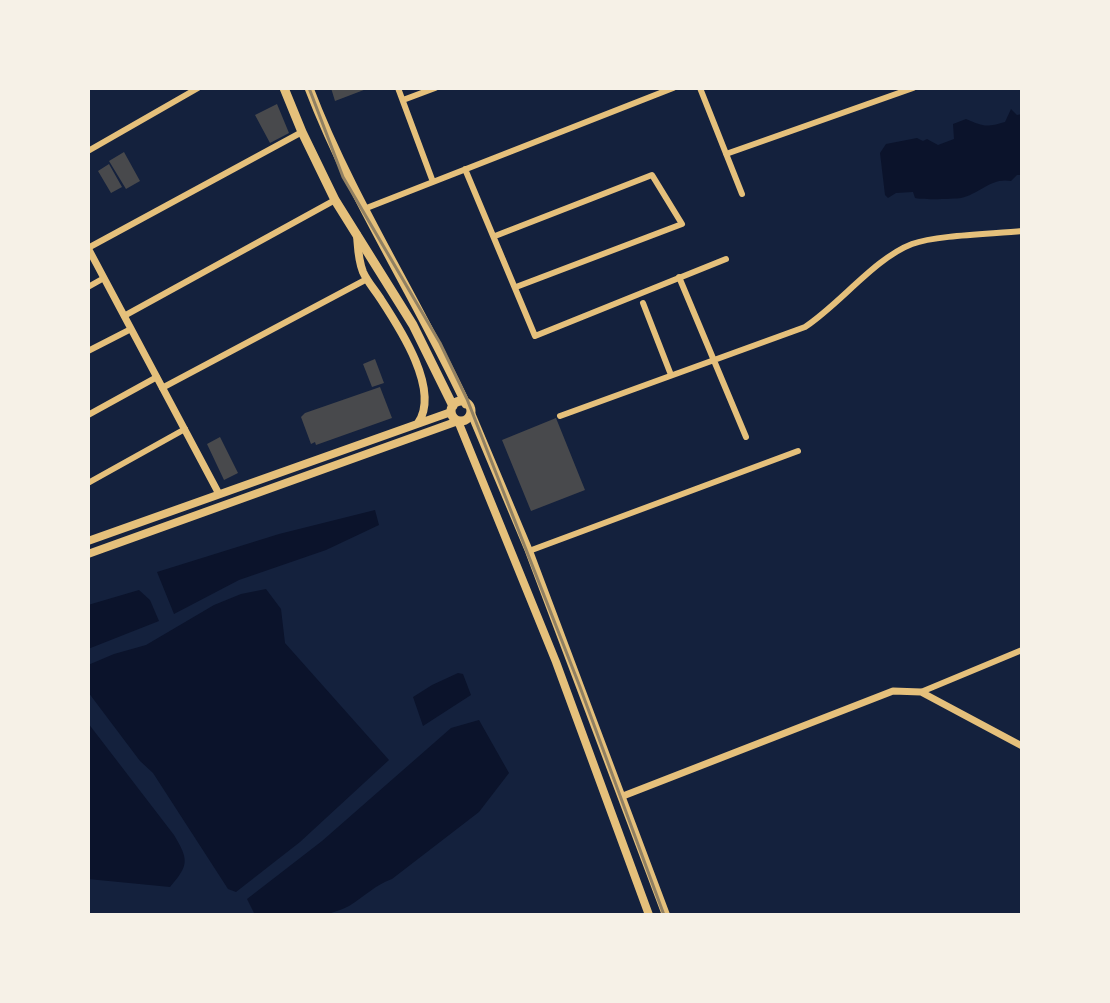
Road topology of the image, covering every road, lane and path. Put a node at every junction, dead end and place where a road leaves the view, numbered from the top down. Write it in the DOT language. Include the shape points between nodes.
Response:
graph roads {
  1 [pos="198,88"];
  2 [pos="284,88"];
  3 [pos="309,88"];
  4 [pos="398,88"];
  5 [pos="435,88"];
  6 [pos="673,88"];
  7 [pos="700,88"];
  8 [pos="913,88"];
  9 [pos="403,100"];
  10 [pos="302,132"];
  11 [pos="88,151"];
  12 [pos="726,154"];
  13 [pos="465,169"];
  14 [pos="433,182"];
  15 [pos="742,194"];
  16 [pos="335,200"];
  17 [pos="364,209"];
  18 [pos="346,217"];
  19 [pos="1022,231"];
  20 [pos="357,233"];
  21 [pos="495,236"];
  22 [pos="88,248"];
  23 [pos="726,259"];
  24 [pos="679,277"];
  25 [pos="104,278"];
  26 [pos="367,279"];
  27 [pos="88,287"];
  28 [pos="516,287"];
  29 [pos="643,303"];
  30 [pos="124,316"];
  31 [pos="131,329"];
  32 [pos="88,351"];
  33 [pos="714,360"];
  34 [pos="671,375"];
  35 [pos="157,377"];
  36 [pos="162,388"];
  37 [pos="468,408"];
  38 [pos="454,413"];
  39 [pos="88,415"];
  40 [pos="560,416"];
  41 [pos="418,423"];
  42 [pos="185,429"];
  43 [pos="746,437"];
  44 [pos="373,439"];
  45 [pos="377,450"];
  46 [pos="798,451"];
  47 [pos="88,483"];
  48 [pos="219,494"];
  49 [pos="89,538"];
  50 [pos="529,551"];
  51 [pos="88,554"];
  52 [pos="1022,650"];
  53 [pos="921,692"];
  54 [pos="1022,746"];
  55 [pos="623,796"];
  56 [pos="649,915"];
  57 [pos="666,915"];
  1 -- 11 [label="street"];
  2 -- 10 [label="main road"];
  3 -- 17 [label="main road"];
  4 -- 9 [label="street"];
  5 -- 9 [label="street"];
  6 -- 13 [label="street"];
  7 -- 12 [label="street"];
  8 -- 12 [label="street"];
  9 -- 14 [label="street"];
  10 -- 16 [label="main road"];
  10 -- 22 [label="street"];
  12 -- 15 [label="street"];
  13 -- 14 [label="street"];
  13 -- 21 [label="street"];
  14 -- 17 [label="street"];
  16 -- 18 [label="main road"];
  16 -- 30 [label="street"];
  17 -- 18 [label="main road"];
  17 -- 37 [label="main road"];
  18 -- 20 [label="main road"];
  19 -- 33 [label="street" via="910,245 805,327"];
  20 -- 26 [label="main road"];
  20 -- 38 [label="main road" via="413,325"];
  21 -- 28 [label="street"];
  21 -- 28 [label="street" via="652,175 682,224"];
  22 -- 25 [label="street"];
  23 -- 24 [label="street"];
  24 -- 28 [label="street" via="535,336"];
  24 -- 33 [label="street"];
  25 -- 27 [label="street"];
  25 -- 30 [label="street"];
  26 -- 36 [label="street"];
  26 -- 41 [label="main road" via="418,369 426,397"];
  29 -- 34 [label="street"];
  30 -- 31 [label="street"];
  31 -- 32 [label="street"];
  31 -- 35 [label="street"];
  33 -- 34 [label="street"];
  33 -- 43 [label="street"];
  34 -- 40 [label="street"];
  35 -- 36 [label="street"];
  35 -- 39 [label="street"];
  36 -- 42 [label="street"];
  37 -- 38 [label="main road" via="461,402"];
  37 -- 38 [label="main road" via="466,420"];
  37 -- 50 [label="main road"];
  38 -- 41 [label="main road"];
  38 -- 45 [label="main road"];
  38 -- 56 [label="main road" via="550,649"];
  41 -- 44 [label="main road"];
  42 -- 47 [label="street"];
  42 -- 48 [label="street"];
  44 -- 45 [label="main road"];
  44 -- 48 [label="main road"];
  45 -- 51 [label="main road"];
  46 -- 50 [label="street"];
  48 -- 49 [label="main road"];
  50 -- 55 [label="main road"];
  52 -- 53 [label="street"];
  53 -- 54 [label="street"];
  53 -- 55 [label="street" via="893,691"];
  55 -- 57 [label="main road"];
}
